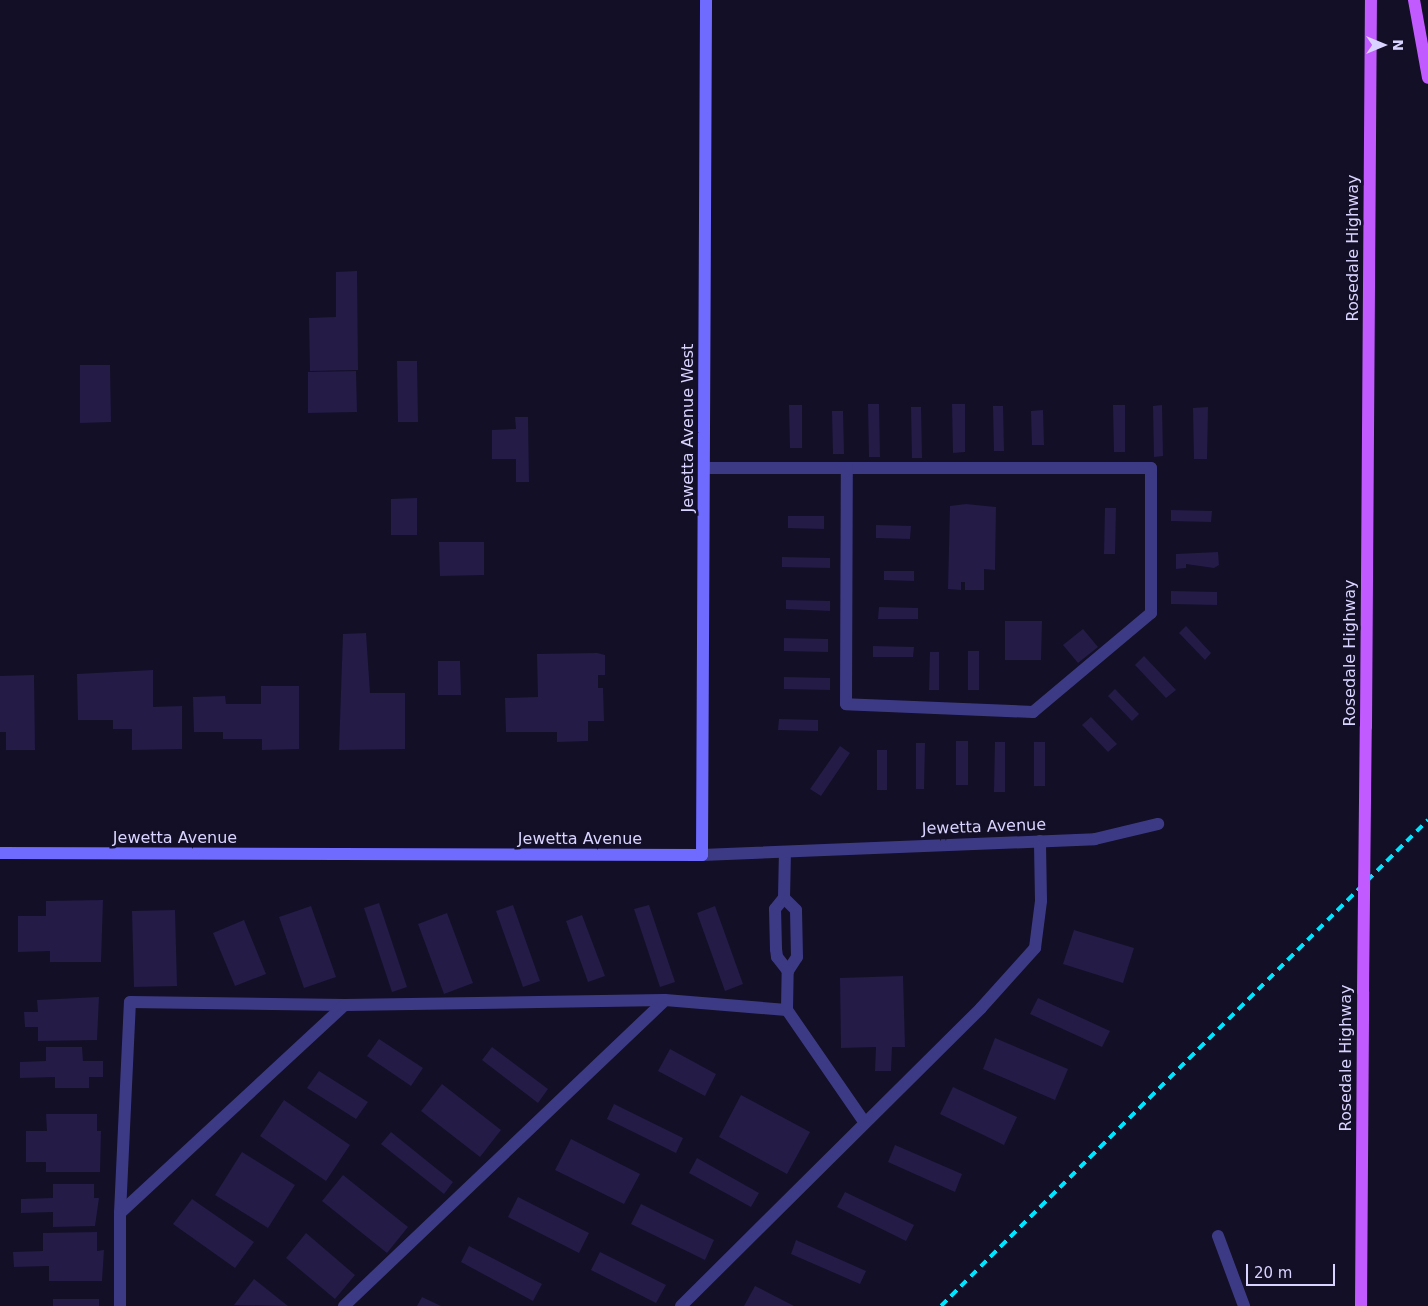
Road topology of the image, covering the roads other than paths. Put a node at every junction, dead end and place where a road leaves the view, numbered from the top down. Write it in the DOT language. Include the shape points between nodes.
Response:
graph roads {
  1 [pos="706,0"];
  2 [pos="1371,0"];
  3 [pos="1414,0"];
  4 [pos="1428,78"];
  5 [pos="704,468"];
  6 [pos="847,468"];
  7 [pos="1158,824"];
  8 [pos="1040,841"];
  9 [pos="785,852"];
  10 [pos="0,853"];
  11 [pos="702,855"];
  12 [pos="784,898"];
  13 [pos="788,971"];
  14 [pos="665,1000"];
  15 [pos="345,1005"];
  16 [pos="787,1010"];
  17 [pos="865,1124"];
  18 [pos="120,1213"];
  19 [pos="1218,1236"];
  20 [pos="120,1306"];
  21 [pos="344,1306"];
  22 [pos="681,1306"];
  23 [pos="1244,1306"];
  24 [pos="1361,1306"];
  1 -- 5 [label="street, Jewetta Avenue West"];
  2 -- 24 [label="main road, Rosedale Highway, bridge"];
  3 -- 4 [label="main road"];
  5 -- 6 [label="street"];
  5 -- 11 [label="street, Jewetta Avenue West"];
  6 -- 6 [label="street" via="1151,468 1151,613 1033,712 846,704"];
  7 -- 8 [label="street, Jewetta Avenue" via="1095,839"];
  8 -- 9 [label="street, Jewetta Avenue"];
  8 -- 17 [label="street" via="1041,901 1035,948"];
  9 -- 11 [label="street, Jewetta Avenue"];
  9 -- 12 [label="street"];
  10 -- 11 [label="street, Jewetta Avenue"];
  12 -- 13 [label="street" via="775,910 776,949 777,957"];
  12 -- 13 [label="street" via="796,910 797,957"];
  13 -- 16 [label="street"];
  14 -- 15 [label="street"];
  14 -- 16 [label="street"];
  14 -- 21 [label="street"];
  15 -- 18 [label="street"];
  15 -- 18 [label="street" via="130,1002"];
  16 -- 17 [label="street"];
  17 -- 22 [label="street"];
  18 -- 20 [label="street"];
  19 -- 23 [label="street"];
}
